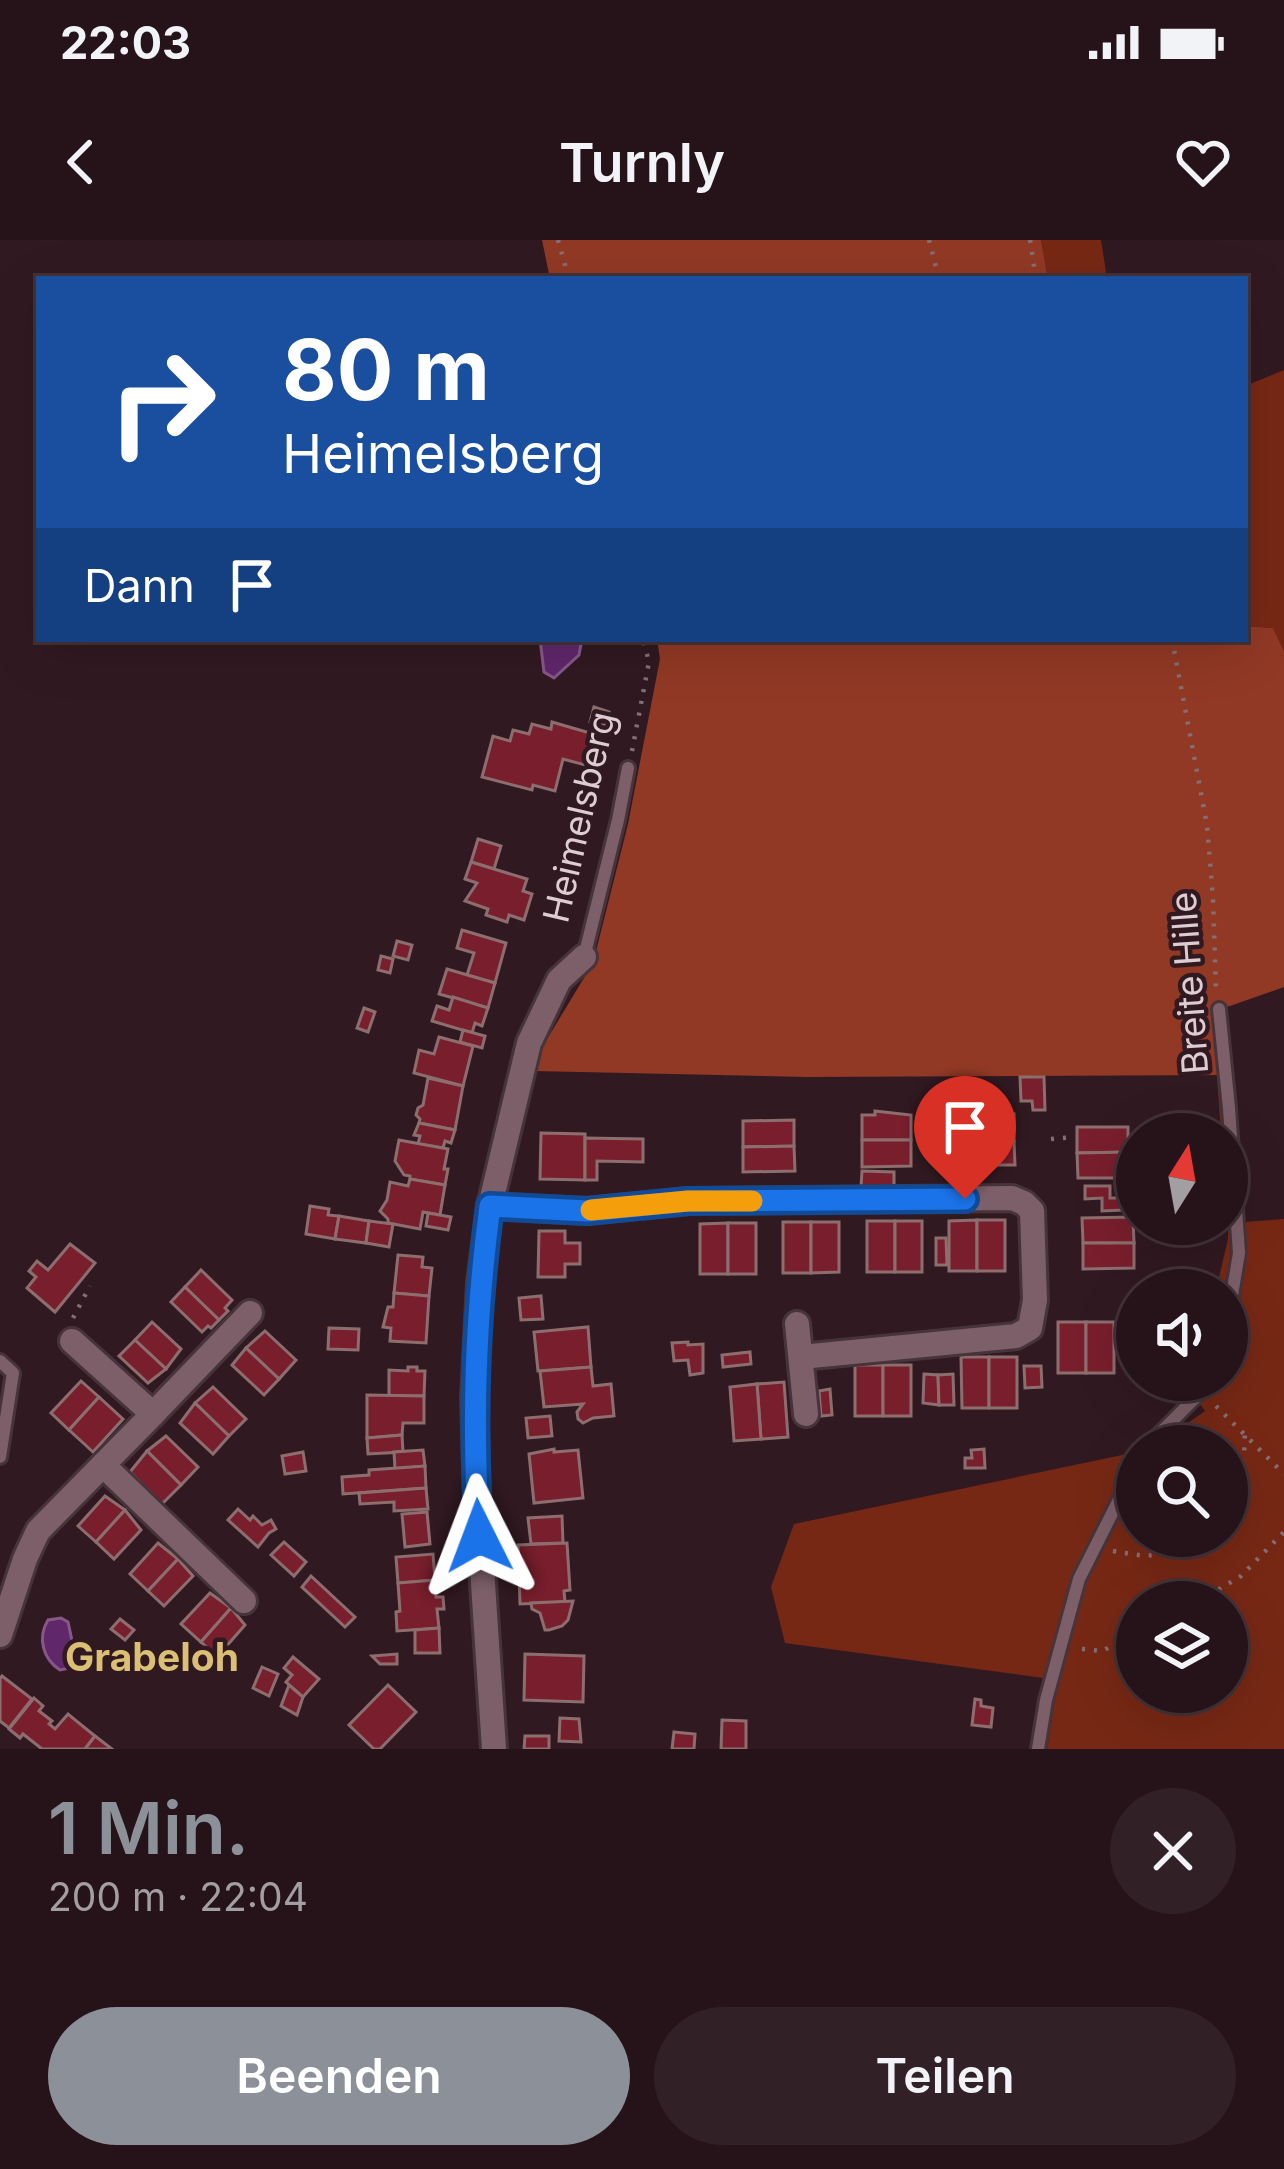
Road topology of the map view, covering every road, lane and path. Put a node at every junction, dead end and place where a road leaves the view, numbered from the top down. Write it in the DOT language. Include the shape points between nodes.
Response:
graph roads {
  1 [pos="558,240"];
  2 [pos="929,240"];
  3 [pos="1030,240"];
  4 [pos="568,276"];
  5 [pos="938,276"];
  6 [pos="1036,276"];
  7 [pos="644,642"];
  8 [pos="1173,642"];
  9 [pos="628,768"];
  10 [pos="584,957"];
  11 [pos="1219,1009"];
  12 [pos="1073,1137"];
  13 [pos="1051,1138"];
  14 [pos="490,1206"];
  15 [pos="1236,1269"];
  16 [pos="90,1286"];
  17 [pos="250,1313"];
  18 [pos="797,1324"];
  19 [pos="72,1341"];
  20 [pos="801,1357"];
  21 [pos="0,1361"];
  22 [pos="1190,1401"];
  23 [pos="1217,1401"];
  24 [pos="4,1405"];
  25 [pos="153,1414"];
  26 [pos="806,1414"];
  27 [pos="1167,1425"];
  28 [pos="1238,1425"];
  29 [pos="1248,1436"];
  30 [pos="0,1457"];
  31 [pos="103,1465"];
  32 [pos="1284,1474"];
  33 [pos="1116,1505"];
  34 [pos="1284,1532"];
  35 [pos="1094,1548"];
  36 [pos="1116,1551"];
  37 [pos="1233,1581"];
  38 [pos="244,1601"];
  39 [pos="0,1635"];
  40 [pos="1116,1643"];
  41 [pos="1061,1646"];
  42 [pos="494,1749"];
  43 [pos="1038,1749"];
  1 -- 4 [label="path"];
  2 -- 5 [label="path"];
  3 -- 6 [label="path"];
  7 -- 9 [label="path, Heimelsberg" via="649,662"];
  8 -- 11 [label="path, Breite Hille" via="1207,825"];
  9 -- 10 [label="lane, Heimelsberg"];
  10 -- 14 [label="street, Heimelsberg" via="559,980 529,1042"];
  11 -- 15 [label="lane, Breite Hille"];
  12 -- 13 [label="path"];
  14 -- 20 [label="street" via="587,1211 688,1201 1012,1198 1032,1211 1030,1328 1016,1336"];
  14 -- 42 [label="street, Heimelsberg" via="474,1398"];
  16 -- 19 [label="path" via="73,1318"];
  17 -- 25 [label="street"];
  18 -- 20 [label="street"];
  19 -- 25 [label="street"];
  20 -- 26 [label="street"];
  21 -- 24 [label="lane" via="13,1373"];
  22 -- 27 [label="lane"];
  23 -- 28 [label="path"];
  24 -- 30 [label="lane"];
  25 -- 31 [label="street"];
  29 -- 32 [label="path"];
  31 -- 38 [label="street"];
  31 -- 39 [label="street" via="38,1531"];
  33 -- 35 [label="lane"];
  34 -- 37 [label="path"];
  35 -- 36 [label="path"];
  35 -- 41 [label="lane"];
  40 -- 41 [label="path" via="1102,1652"];
  41 -- 43 [label="lane"];
}
